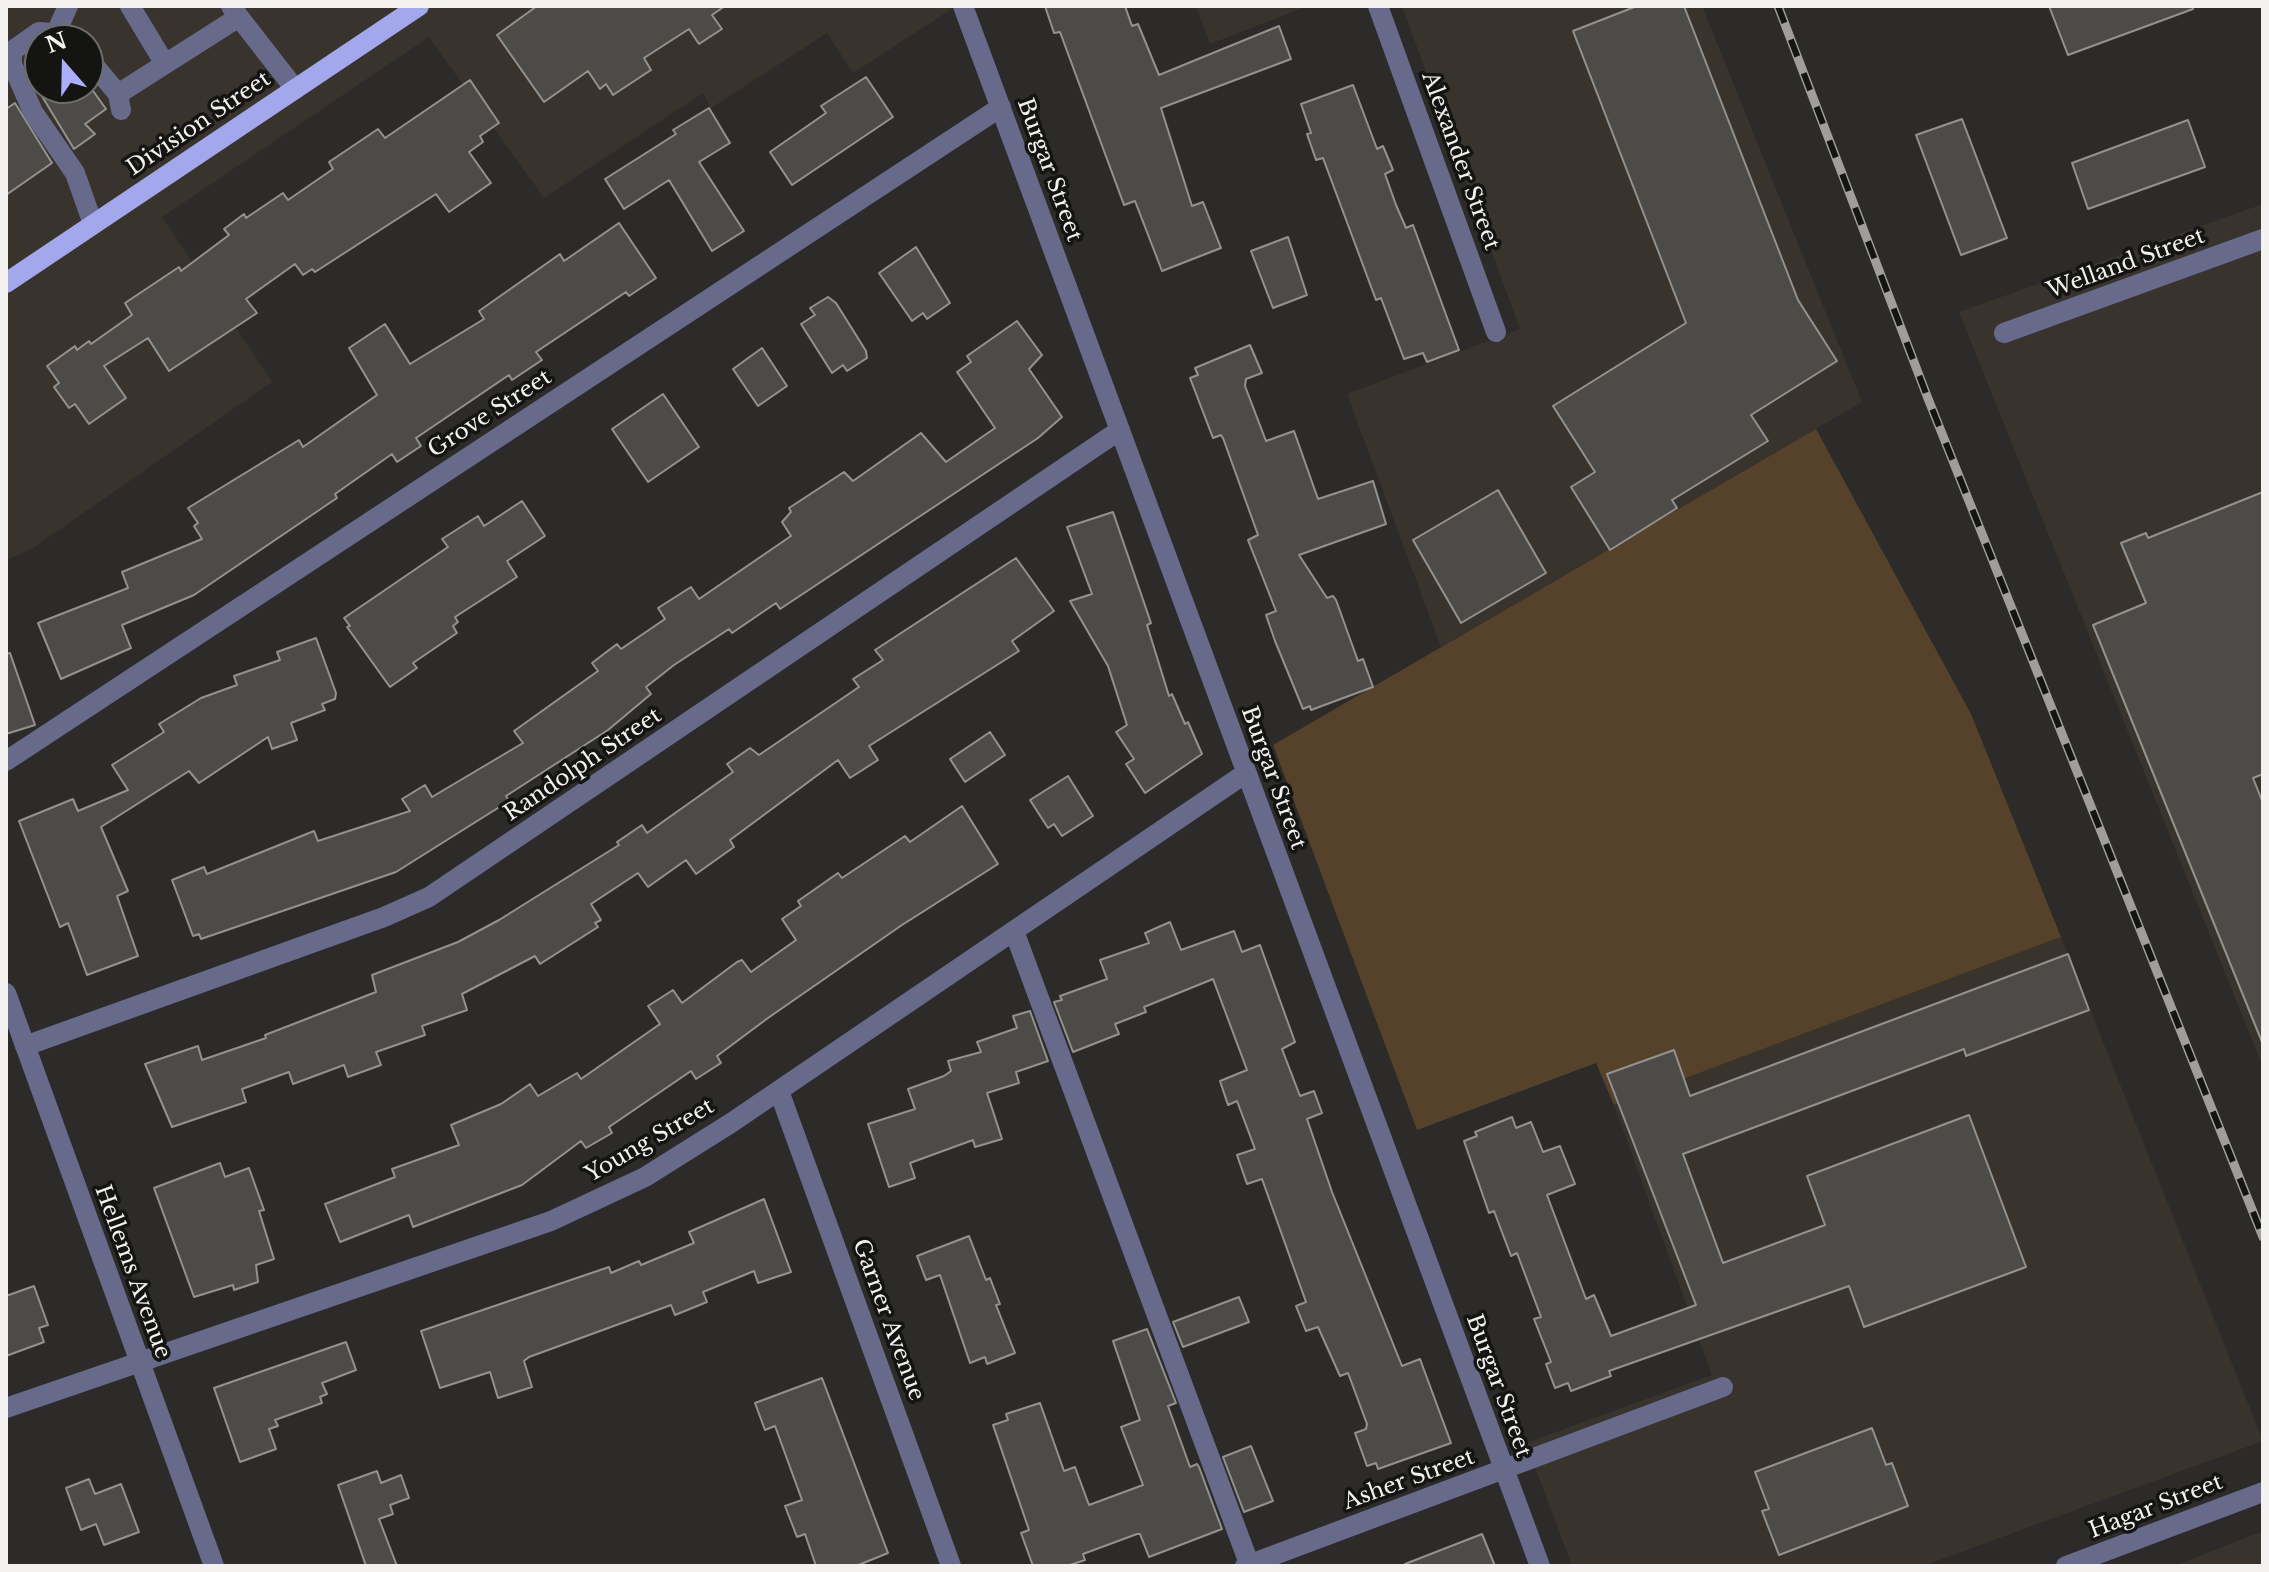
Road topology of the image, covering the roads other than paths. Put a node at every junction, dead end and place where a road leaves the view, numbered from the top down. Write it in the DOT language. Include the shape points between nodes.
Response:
graph roads {
  1 [pos="130,6"];
  2 [pos="419,6"];
  3 [pos="963,6"];
  4 [pos="1378,6"];
  5 [pos="235,12"];
  6 [pos="24,43"];
  7 [pos="165,64"];
  8 [pos="104,80"];
  9 [pos="295,89"];
  10 [pos="24,91"];
  11 [pos="30,104"];
  12 [pos="1001,107"];
  13 [pos="93,224"];
  14 [pos="2263,239"];
  15 [pos="6,283"];
  16 [pos="1496,332"];
  17 [pos="2004,333"];
  18 [pos="1120,430"];
  19 [pos="6,761"];
  20 [pos="1246,773"];
  21 [pos="1014,931"];
  22 [pos="6,993"];
  23 [pos="25,1046"];
  24 [pos="779,1091"];
  25 [pos="140,1363"];
  26 [pos="1723,1387"];
  27 [pos="6,1408"];
  28 [pos="1503,1471"];
  29 [pos="2263,1492"];
  30 [pos="214,1566"];
  31 [pos="951,1566"];
  32 [pos="1248,1566"];
  33 [pos="1540,1566"];
  34 [pos="2066,1566"];
  1 -- 7 [label="street"];
  2 -- 9 [label="main road, Division Street"];
  3 -- 12 [label="street, Burgar Street"];
  4 -- 16 [label="street, Alexander Street"];
  5 -- 7 [label="street"];
  5 -- 9 [label="street"];
  6 -- 10 [label="street" via="12,51 12,64"];
  7 -- 8 [label="street" via="120,102"];
  9 -- 13 [label="main road, Division Street"];
  11 -- 13 [label="street" via="75,173"];
  12 -- 18 [label="street, Burgar Street"];
  12 -- 19 [label="street, Grove Street"];
  13 -- 15 [label="main road, Division Street"];
  14 -- 17 [label="street, Welland Street"];
  18 -- 20 [label="street, Burgar Street"];
  18 -- 23 [label="street, Randolph Street" via="429,897"];
  20 -- 21 [label="street, Young Street"];
  20 -- 28 [label="street, Burgar Street"];
  21 -- 24 [label="street, Young Street"];
  21 -- 32 [label="street"];
  22 -- 23 [label="street, Hellems Avenue"];
  23 -- 25 [label="street, Hellems Avenue"];
  24 -- 25 [label="street, Young Street" via="645,1177 551,1221"];
  24 -- 31 [label="street, Garner Avenue"];
  25 -- 27 [label="street, Young Street"];
  25 -- 30 [label="street, Hellems Avenue"];
  26 -- 28 [label="street, Asher Street"];
  28 -- 32 [label="street, Asher Street"];
  28 -- 33 [label="street, Burgar Street"];
  29 -- 34 [label="street, Hagar Street"];
}
